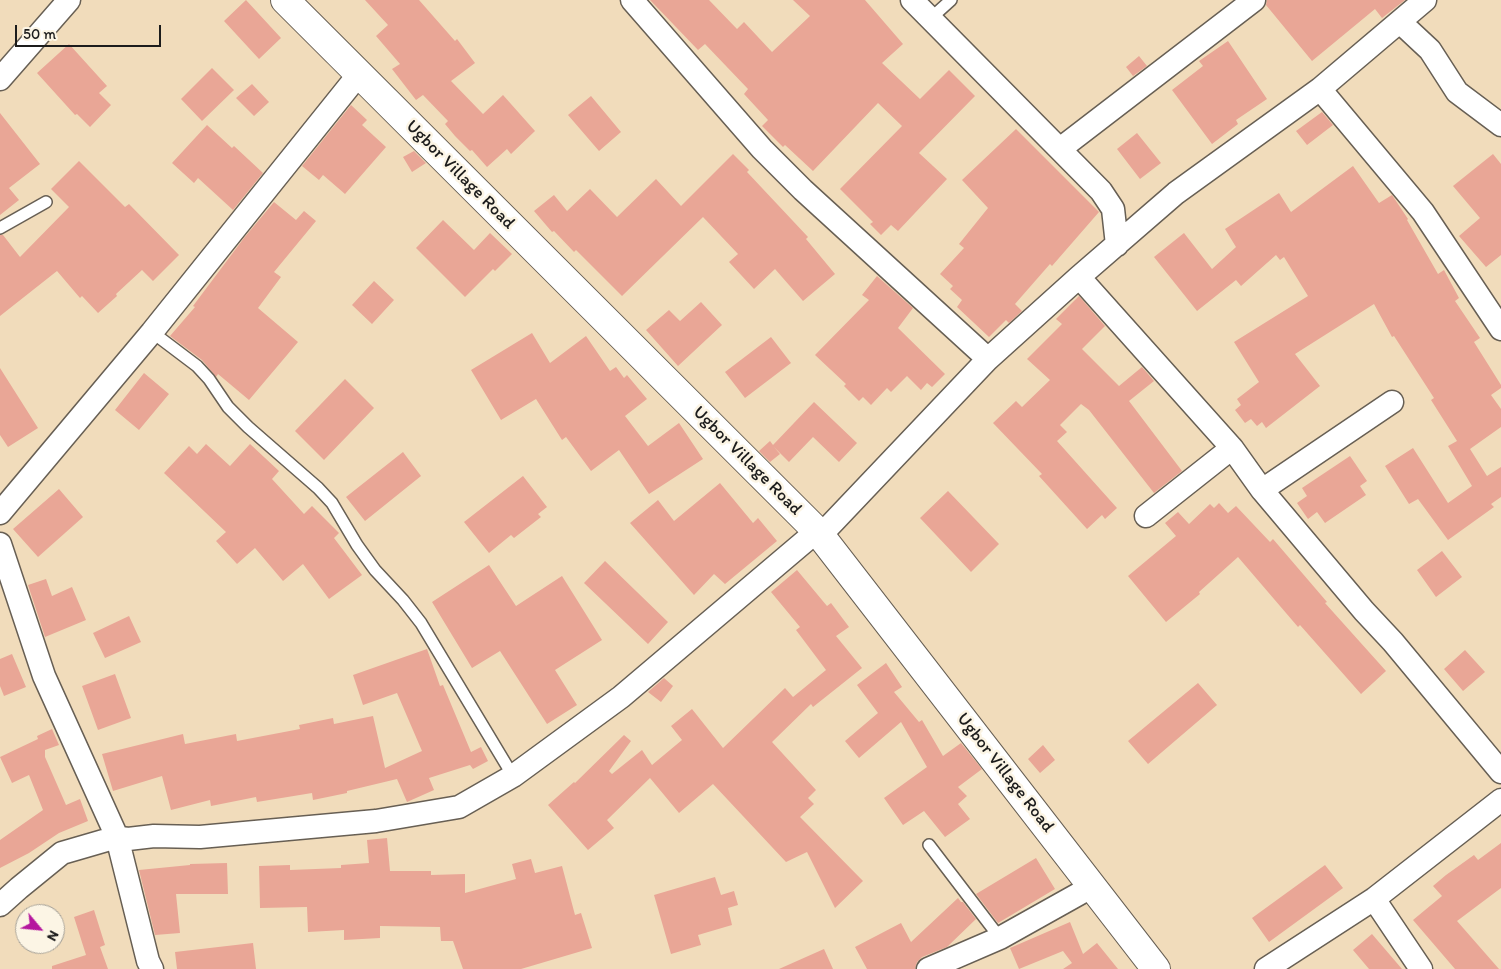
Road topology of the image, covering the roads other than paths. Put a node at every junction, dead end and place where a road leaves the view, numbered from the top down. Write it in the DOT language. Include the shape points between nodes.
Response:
graph roads {
  1 [pos="69,0"];
  2 [pos="285,0"];
  3 [pos="632,0"];
  4 [pos="912,0"];
  5 [pos="951,0"];
  6 [pos="1254,0"];
  7 [pos="1425,0"];
  8 [pos="930,19"];
  9 [pos="1400,22"];
  10 [pos="358,74"];
  11 [pos="0,78"];
  12 [pos="1320,89"];
  13 [pos="1501,125"];
  14 [pos="1060,149"];
  15 [pos="46,202"];
  16 [pos="0,228"];
  17 [pos="1117,245"];
  18 [pos="1080,277"];
  19 [pos="1501,328"];
  20 [pos="152,332"];
  21 [pos="988,359"];
  22 [pos="1392,402"];
  23 [pos="1232,448"];
  24 [pos="1262,490"];
  25 [pos="0,513"];
  26 [pos="1146,516"];
  27 [pos="818,533"];
  28 [pos="0,544"];
  29 [pos="1501,772"];
  30 [pos="513,776"];
  31 [pos="1501,800"];
  32 [pos="117,837"];
  33 [pos="929,845"];
  34 [pos="1093,886"];
  35 [pos="1374,898"];
  36 [pos="0,905"];
  37 [pos="1000,938"];
  38 [pos="152,969"];
  39 [pos="930,969"];
  40 [pos="1156,969"];
  41 [pos="1266,969"];
  42 [pos="1421,969"];
  1 -- 11 [label="street"];
  2 -- 10 [label="street, Ugbor Village Road"];
  3 -- 21 [label="street" via="769,156"];
  4 -- 8 [label="street"];
  5 -- 8 [label="lane"];
  6 -- 14 [label="street"];
  7 -- 9 [label="street"];
  8 -- 14 [label="street"];
  9 -- 12 [label="street"];
  9 -- 13 [label="street" via="1430,50 1457,92"];
  10 -- 20 [label="street"];
  10 -- 27 [label="street, Ugbor Village Road"];
  12 -- 17 [label="street" via="1176,193"];
  12 -- 19 [label="street" via="1424,212"];
  14 -- 17 [label="street" via="1101,191 1113,209"];
  15 -- 16 [label="lane"];
  17 -- 18 [label="street"];
  18 -- 21 [label="street"];
  18 -- 23 [label="street"];
  20 -- 25 [label="street"];
  20 -- 30 [label="lane" via="197,366 228,407 332,503 375,570 420,623"];
  21 -- 27 [label="street"];
  22 -- 24 [label="street"];
  23 -- 24 [label="street"];
  23 -- 26 [label="street"];
  24 -- 29 [label="street"];
  27 -- 30 [label="street" via="621,697"];
  27 -- 34 [label="street, Ugbor Village Road"];
  28 -- 32 [label="street" via="44,676"];
  30 -- 32 [label="street" via="459,807 376,821 200,837"];
  31 -- 35 [label="street"];
  32 -- 36 [label="street" via="62,853"];
  32 -- 38 [label="street"];
  33 -- 37 [label="lane"];
  34 -- 37 [label="street"];
  34 -- 40 [label="street, Ugbor Village Road"];
  35 -- 41 [label="street"];
  35 -- 42 [label="street"];
  37 -- 39 [label="street"];
}
